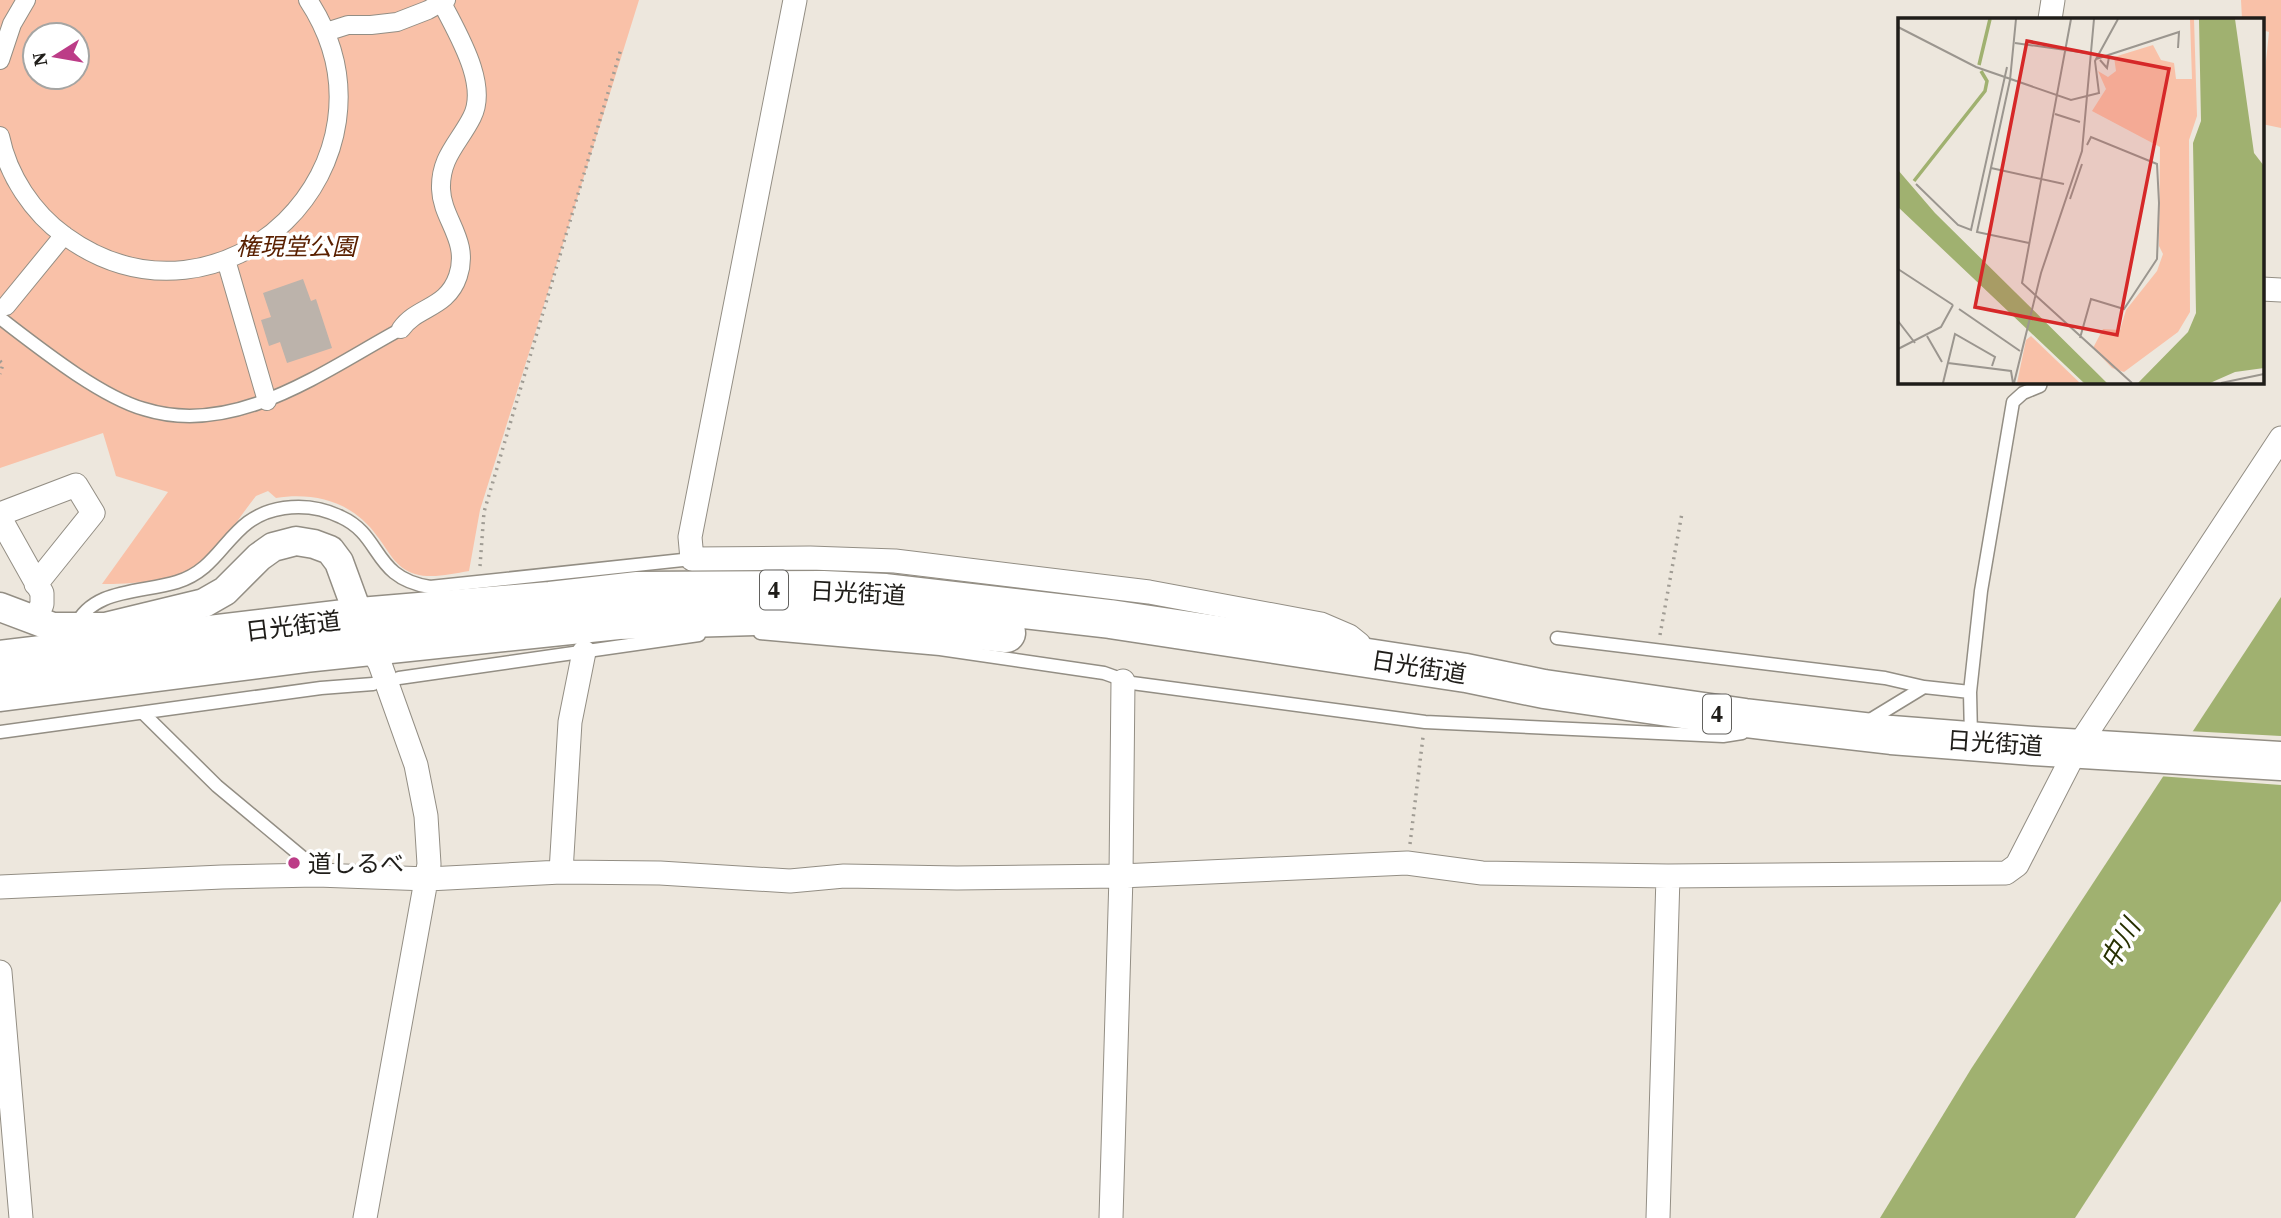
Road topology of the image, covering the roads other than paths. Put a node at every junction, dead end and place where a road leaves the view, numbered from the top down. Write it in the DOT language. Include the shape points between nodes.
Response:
graph roads {
  1 [pos="26,0"];
  2 [pos="308,0"];
  3 [pos="795,0"];
  4 [pos="2053,0"];
  5 [pos="444,1"];
  6 [pos="2050,18"];
  7 [pos="326,32"];
  8 [pos="0,60"];
  9 [pos="0,136"];
  10 [pos="64,235"];
  11 [pos="226,260"];
  12 [pos="2,313"];
  13 [pos="401,329"];
  14 [pos="2041,383"];
  15 [pos="267,401"];
  16 [pos="2281,438"];
  17 [pos="0,516"];
  18 [pos="692,559"];
  19 [pos="36,584"];
  20 [pos="0,607"];
  21 [pos="36,619"];
  22 [pos="75,627"];
  23 [pos="729,628"];
  24 [pos="365,631"];
  25 [pos="1557,638"];
  26 [pos="584,652"];
  27 [pos="0,660"];
  28 [pos="1364,666"];
  29 [pos="399,678"];
  30 [pos="1123,681"];
  31 [pos="373,684"];
  32 [pos="1924,687"];
  33 [pos="0,692"];
  34 [pos="1970,692"];
  35 [pos="143,713"];
  36 [pos="1745,718"];
  37 [pos="1852,730"];
  38 [pos="0,732"];
  39 [pos="1970,741"];
  40 [pos="2094,749"];
  41 [pos="2281,761"];
  42 [pos="561,872"];
  43 [pos="317,875"];
  44 [pos="1121,876"];
  45 [pos="1668,876"];
  46 [pos="428,879"];
  47 [pos="0,887"];
  48 [pos="0,972"];
  49 [pos="21,1218"];
  50 [pos="365,1218"];
  51 [pos="1111,1218"];
  52 [pos="1658,1218"];
  1 -- 8 [label="street"];
  2 -- 7 [label="street"];
  3 -- 18 [label="street" via="690,537"];
  4 -- 6 [label="street"];
  5 -- 7 [label="street" via="397,22 348,25"];
  5 -- 13 [label="street" via="467,53 477,94 472,117 449,151 441,182 461,264 454,284 440,302"];
  7 -- 11 [label="street" via="339,93 336,131 326,165 309,196 285,223 257,245"];
  9 -- 10 [label="street" via="23,192"];
  10 -- 11 [label="street" via="104,258 138,268 191,269"];
  10 -- 12 [label="street"];
  11 -- 15 [label="street"];
  12 -- 15 [label="lane" via="92,383 145,410 209,414"];
  13 -- 15 [label="lane"];
  14 -- 34 [label="lane" via="2013,402 1981,591"];
  16 -- 40 [label="street"];
  17 -- 19 [label="street"];
  17 -- 19 [label="street" via="76,485 93,513"];
  18 -- 22 [label="lane" via="430,587 416,585 388,568 349,520 310,507 288,508 246,522 190,578 101,599 80,614"];
  18 -- 28 [label="street" via="895,561 1149,592 1321,624 1359,644"];
  19 -- 21 [label="street" via="42,593"];
  20 -- 21 [label="street"];
  21 -- 22 [label="street" via="53,627"];
  22 -- 24 [label="street" via="105,627 204,603 225,591 259,556 296,541 330,550 339,562"];
  23 -- 24 [label="highway, 日光街道 / 4" via="618,620"];
  23 -- 26 [label="lane"];
  23 -- 28 [label="highway, 日光街道 / 4" via="789,615 893,621"];
  23 -- 30 [label="lane" via="940,649 1104,673"];
  24 -- 27 [label="highway, 日光街道 / 4"];
  24 -- 28 [label="highway, 日光街道 / 4" via="638,591 823,590 1110,619"];
  24 -- 33 [label="highway, 日光街道 / 4"];
  24 -- 46 [label="street" via="416,765 426,816"];
  25 -- 32 [label="lane" via="1885,678"];
  26 -- 29 [label="lane"];
  26 -- 42 [label="street" via="570,722"];
  28 -- 36 [label="highway, 日光街道 / 4"];
  30 -- 36 [label="lane" via="1425,722 1723,736 1742,733"];
  30 -- 44 [label="street"];
  31 -- 35 [label="lane"];
  32 -- 34 [label="lane"];
  32 -- 37 [label="lane"];
  34 -- 39 [label="lane"];
  35 -- 38 [label="lane"];
  35 -- 43 [label="lane"];
  36 -- 37 [label="highway, 日光街道 / 4"];
  37 -- 39 [label="highway, 日光街道 / 4"];
  39 -- 40 [label="highway, 日光街道 / 4"];
  40 -- 41 [label="highway, 日光街道 / 4"];
  40 -- 45 [label="street" via="2017,864 2006,873"];
  42 -- 44 [label="street" via="790,881 844,876"];
  42 -- 46 [label="street"];
  43 -- 46 [label="street"];
  43 -- 47 [label="street"];
  44 -- 45 [label="street" via="1408,863 1482,873"];
  44 -- 51 [label="street"];
  45 -- 52 [label="street"];
  46 -- 50 [label="street"];
  48 -- 49 [label="street"];
}
